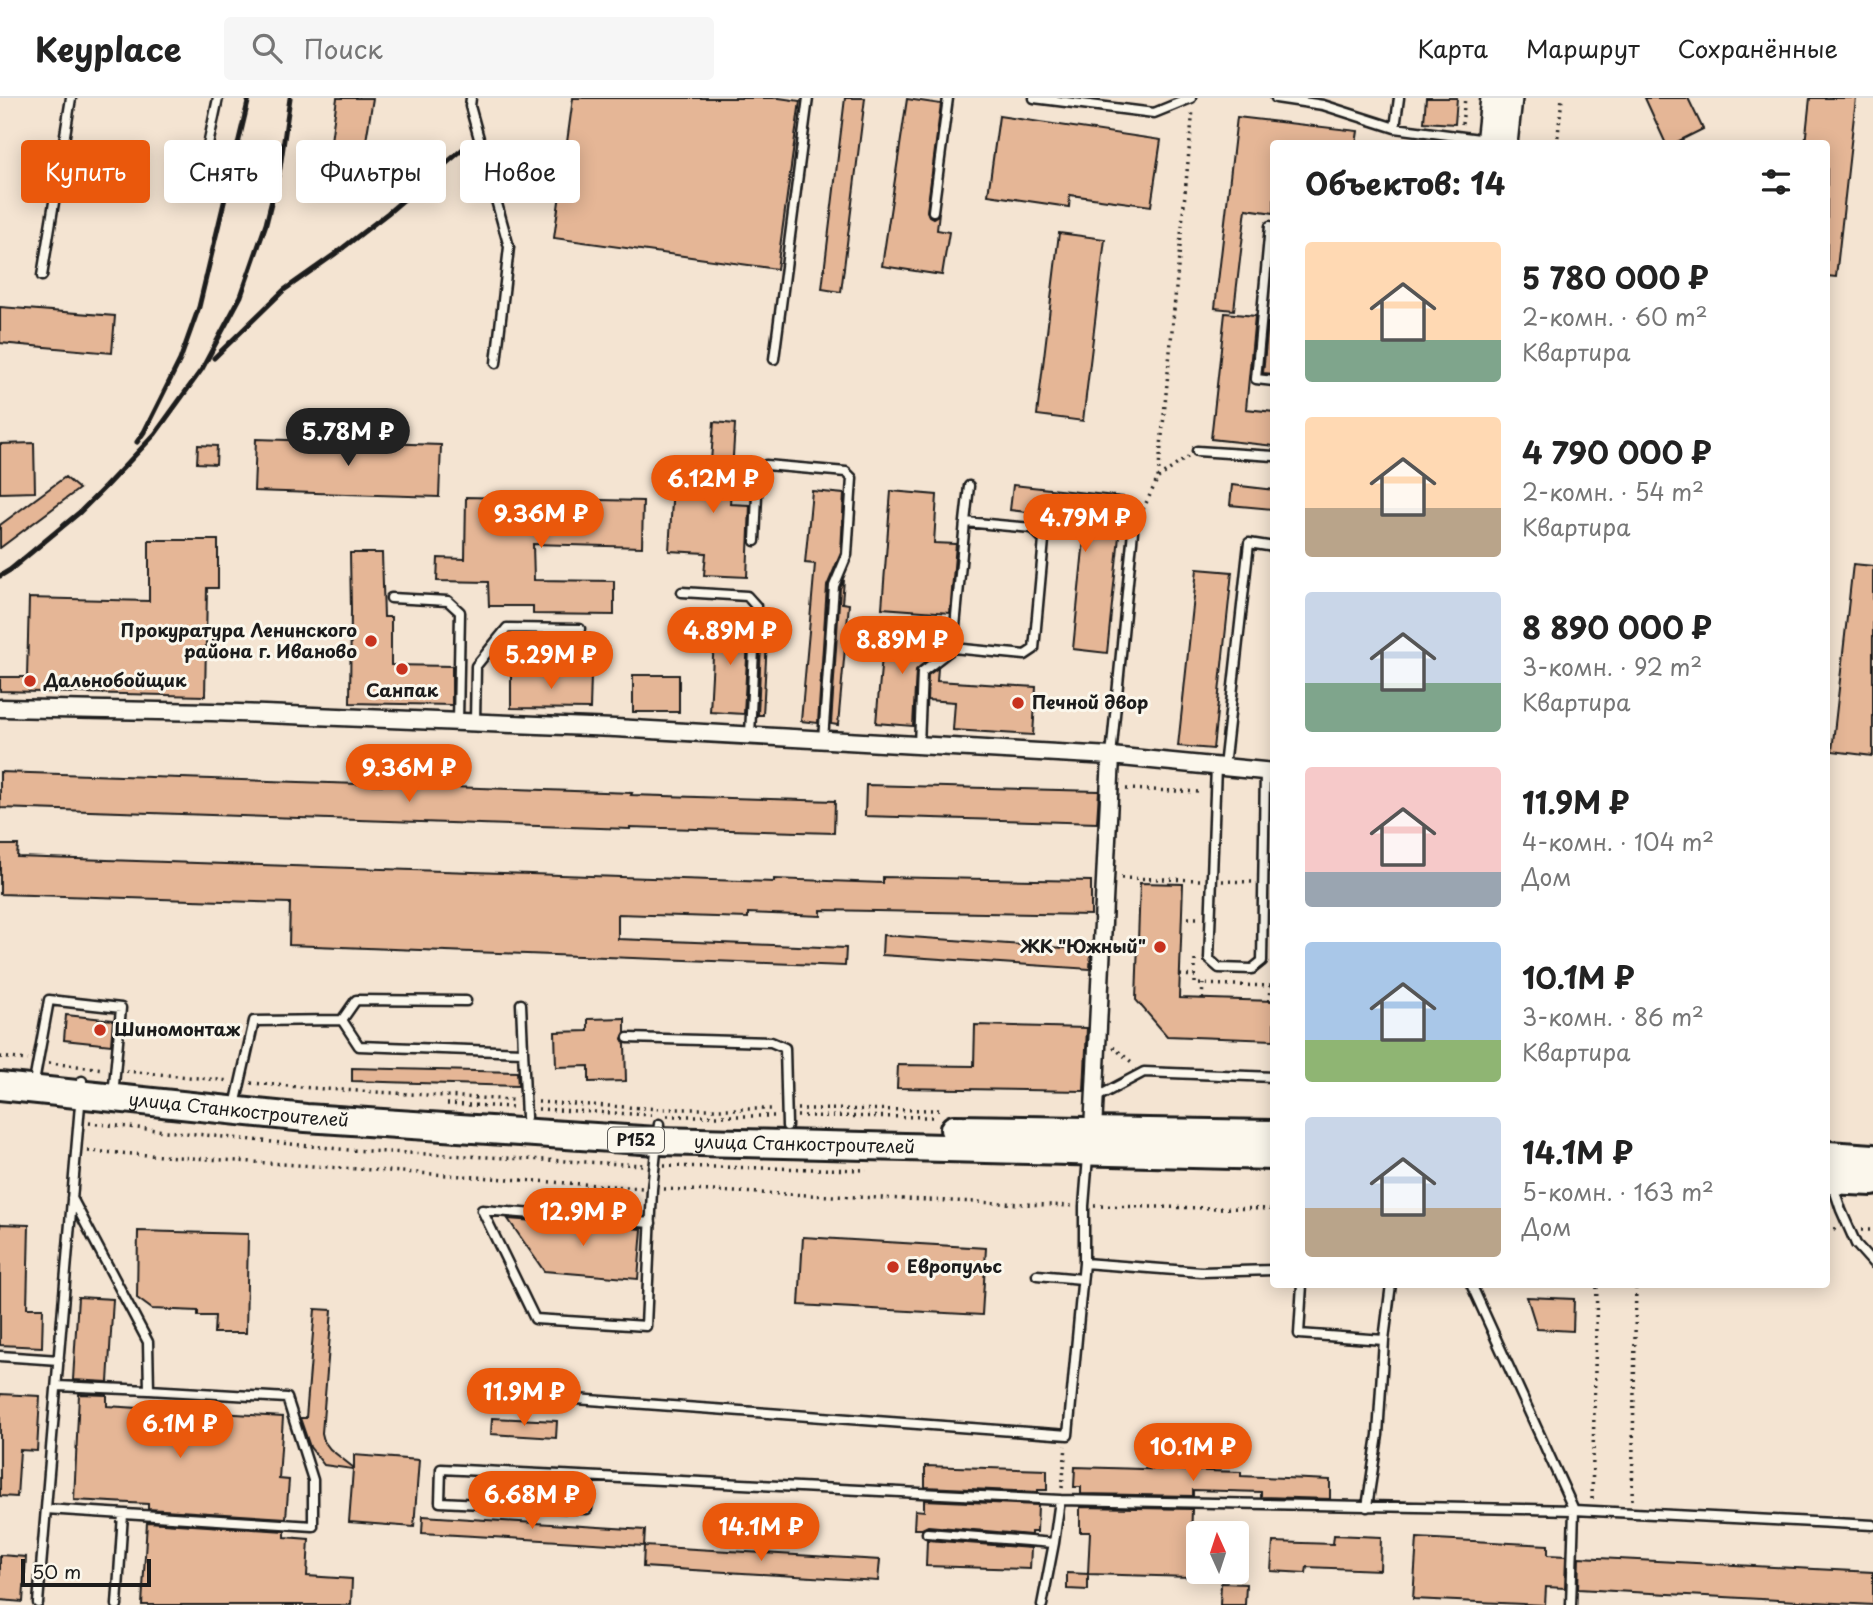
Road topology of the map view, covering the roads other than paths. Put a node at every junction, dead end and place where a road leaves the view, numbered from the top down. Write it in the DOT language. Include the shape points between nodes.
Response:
graph roads {
  1 [pos="71,98"];
  2 [pos="218,98"];
  3 [pos="471,98"];
  4 [pos="808,98"];
  5 [pos="948,98"];
  6 [pos="1034,98"];
  7 [pos="1193,98"];
  8 [pos="1276,98"];
  9 [pos="1399,98"];
  10 [pos="1493,98"];
  11 [pos="1510,98"];
  12 [pos="1323,101"];
  13 [pos="1395,128"];
  14 [pos="209,140"];
  15 [pos="1483,140"];
  16 [pos="1494,140"];
  17 [pos="1495,140"];
  18 [pos="933,211"];
  19 [pos="1270,226"];
  20 [pos="42,276"];
  21 [pos="774,359"];
  22 [pos="496,363"];
  23 [pos="1270,381"];
  24 [pos="1197,451"];
  25 [pos="1270,456"];
  26 [pos="969,486"];
  27 [pos="965,522"];
  28 [pos="1133,531"];
  29 [pos="755,541"];
  30 [pos="1270,546"];
  31 [pos="681,592"];
  32 [pos="391,598"];
  33 [pos="580,629"];
  34 [pos="953,648"];
  35 [pos="0,708"];
  36 [pos="457,722"];
  37 [pos="475,722"];
  38 [pos="750,735"];
  39 [pos="823,740"];
  40 [pos="919,745"];
  41 [pos="1111,756"];
  42 [pos="1220,766"];
  43 [pos="1270,771"];
  44 [pos="466,1001"];
  45 [pos="522,1004"];
  46 [pos="342,1020"];
  47 [pos="628,1038"];
  48 [pos="523,1052"];
  49 [pos="36,1068"];
  50 [pos="0,1073"];
  51 [pos="115,1077"];
  52 [pos="1270,1077"];
  53 [pos="0,1086"];
  54 [pos="82,1087"];
  55 [pos="238,1089"];
  56 [pos="1095,1098"];
  57 [pos="526,1109"];
  58 [pos="787,1117"];
  59 [pos="658,1133"];
  60 [pos="1270,1134"];
  61 [pos="1091,1141"];
  62 [pos="1270,1156"];
  63 [pos="1873,1158"];
  64 [pos="1830,1171"];
  65 [pos="1830,1172"];
  66 [pos="1830,1178"];
  67 [pos="1873,1182"];
  68 [pos="72,1198"];
  69 [pos="651,1223"];
  70 [pos="1084,1263"];
  71 [pos="1873,1263"];
  72 [pos="1270,1270"];
  73 [pos="1037,1275"];
  74 [pos="1082,1279"];
  75 [pos="1302,1288"];
  76 [pos="1390,1288"];
  77 [pos="1473,1288"];
  78 [pos="1384,1340"];
  79 [pos="0,1356"];
  80 [pos="59,1360"];
  81 [pos="57,1386"];
  82 [pos="149,1390"];
  83 [pos="480,1392"];
  84 [pos="589,1477"];
  85 [pos="1060,1500"];
  86 [pos="1367,1507"];
  87 [pos="46,1509"];
  88 [pos="1574,1510"];
  89 [pos="123,1514"];
  90 [pos="1873,1525"];
  91 [pos="926,1533"];
  92 [pos="1054,1543"];
  93 [pos="38,1603"];
  94 [pos="117,1605"];
  95 [pos="1042,1605"];
  96 [pos="1571,1605"];
  1 -- 20 [label="lane"];
  2 -- 14 [label="lane"];
  3 -- 22 [label="lane" via="509,247"];
  4 -- 21 [label="lane"];
  5 -- 18 [label="lane"];
  6 -- 7 [label="lane" via="1154,113"];
  8 -- 12 [label="lane"];
  9 -- 13 [label="lane"];
  10 -- 16 [label="main road"];
  11 -- 17 [label="main road"];
  12 -- 13 [label="lane"];
  13 -- 15 [label="lane"];
  19 -- 23 [label="lane" via="1256,379"];
  24 -- 25 [label="lane"];
  26 -- 27 [label="lane"];
  27 -- 34 [label="lane"];
  27 -- 34 [label="lane" via="1032,528 1044,540 1034,649 1025,654"];
  28 -- 41 [label="lane"];
  29 -- 39 [label="lane" via="758,471 766,465 846,471 852,478 847,555 834,586"];
  30 -- 42 [label="lane" via="1250,543"];
  31 -- 38 [label="lane" via="747,596 756,606"];
  32 -- 36 [label="lane" via="448,601 460,612"];
  33 -- 37 [label="lane" via="507,628 476,666"];
  34 -- 40 [label="lane" via="922,672"];
  35 -- 36 [label="street"];
  36 -- 37 [label="street"];
  37 -- 38 [label="street"];
  38 -- 39 [label="street"];
  39 -- 40 [label="street"];
  40 -- 41 [label="street"];
  41 -- 42 [label="street"];
  41 -- 56 [label="street"];
  42 -- 43 [label="street"];
  42 -- 43 [label="lane" via="1209,959 1219,968 1252,969 1262,961"];
  44 -- 46 [label="lane" via="356,1000"];
  45 -- 48 [label="lane"];
  46 -- 48 [label="lane" via="359,1046"];
  46 -- 55 [label="lane" via="254,1021"];
  47 -- 58 [label="lane" via="771,1042 785,1048"];
  48 -- 57 [label="lane"];
  49 -- 50 [label="main road, улица Станкостроителей / Р152"];
  49 -- 51 [label="lane" via="48,1000 121,1007"];
  49 -- 54 [label="main road, улица Станкостроителей / Р152"];
  51 -- 54 [label="main road, улица Станкостроителей / Р152"];
  51 -- 55 [label="main road, улица Станкостроителей / Р152"];
  52 -- 56 [label="lane" via="1144,1072"];
  53 -- 54 [label="main road, улица Станкостроителей / Р152"];
  54 -- 59 [label="main road, улица Станкостроителей / Р152" via="306,1118"];
  54 -- 68 [label="lane"];
  55 -- 57 [label="main road, улица Станкостроителей / Р152" via="307,1105"];
  56 -- 61 [label="street"];
  57 -- 59 [label="main road, улица Станкостроителей / Р152"];
  58 -- 59 [label="main road, улица Станкостроителей / Р152"];
  58 -- 61 [label="main road, улица Станкостроителей / Р152"];
  59 -- 61 [label="main road, улица Станкостроителей / Р152"];
  59 -- 69 [label="lane"];
  60 -- 61 [label="main road, улица Станкостроителей / Р152"];
  61 -- 62 [label="main road, улица Станкостроителей / Р152"];
  61 -- 70 [label="lane"];
  63 -- 64 [label="main road"];
  65 -- 67 [label="main road"];
  66 -- 71 [label="lane" via="1856,1244"];
  68 -- 80 [label="lane"];
  68 -- 82 [label="lane" via="148,1342"];
  69 -- 69 [label="lane" via="646,1326 535,1319 482,1210"];
  70 -- 72 [label="lane" via="1201,1272"];
  70 -- 74 [label="lane"];
  73 -- 74 [label="lane"];
  74 -- 83 [label="lane" via="1068,1435"];
  75 -- 78 [label="lane" via="1299,1334"];
  76 -- 78 [label="lane"];
  77 -- 88 [label="lane"];
  78 -- 86 [label="lane" via="1378,1435"];
  79 -- 80 [label="lane"];
  80 -- 81 [label="lane"];
  81 -- 82 [label="lane"];
  81 -- 87 [label="lane"];
  82 -- 89 [label="lane" via="287,1398 313,1480 313,1526"];
  84 -- 84 [label="lane" via="441,1469 440,1502 587,1509"];
  84 -- 85 [label="lane"];
  85 -- 86 [label="lane"];
  85 -- 92 [label="lane"];
  86 -- 88 [label="lane"];
  87 -- 89 [label="lane"];
  87 -- 93 [label="lane"];
  88 -- 90 [label="lane"];
  88 -- 96 [label="lane"];
  89 -- 94 [label="lane"];
  91 -- 92 [label="lane"];
  92 -- 95 [label="lane"];
}
